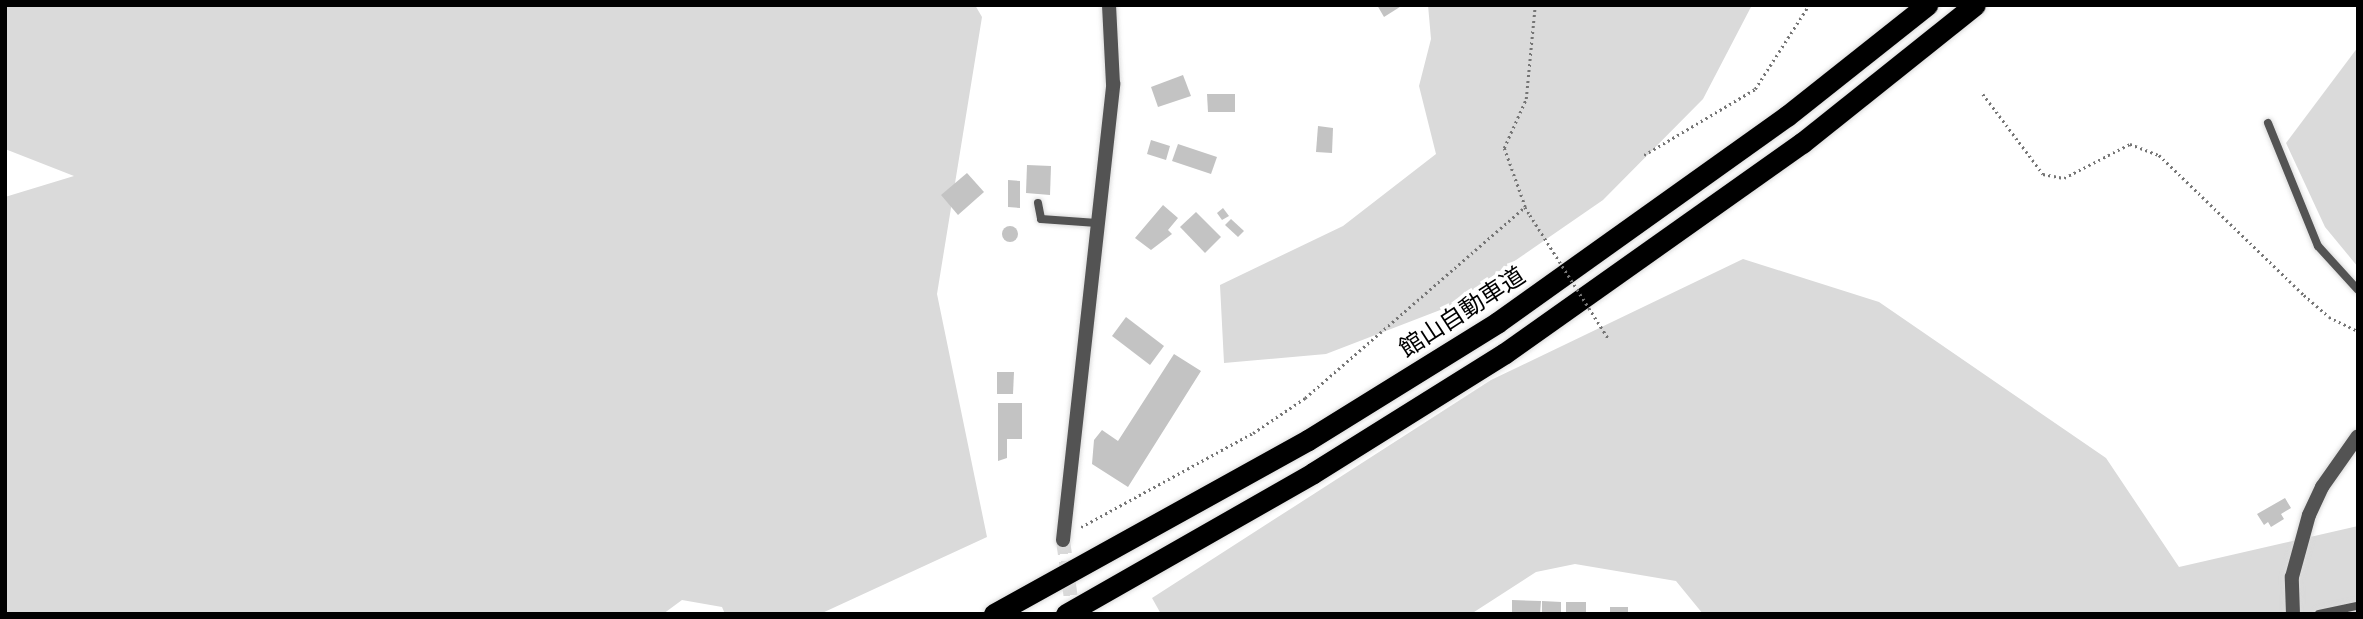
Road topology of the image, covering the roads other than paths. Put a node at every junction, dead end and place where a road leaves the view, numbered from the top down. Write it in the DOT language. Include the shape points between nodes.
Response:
graph roads {
  1 [pos="1109,5"];
  2 [pos="1927,5"];
  3 [pos="1975,5"];
  4 [pos="2268,123"];
  5 [pos="1038,203"];
  6 [pos="1097,223"];
  7 [pos="2358,290"];
  8 [pos="2358,436"];
  9 [pos="1064,536"];
  10 [pos="2358,607"];
  11 [pos="994,614"];
  12 [pos="1066,614"];
  13 [pos="2293,614"];
  14 [pos="2319,614"];
  1 -- 6 [label="street" via="1112,84"];
  2 -- 11 [label="highway, 館山自動車道" via="1777,124 1498,322 1308,440"];
  3 -- 12 [label="highway" via="1791,152 1505,353 1313,473"];
  4 -- 7 [label="lane" via="2318,246"];
  5 -- 6 [label="lane" via="1041,219"];
  6 -- 9 [label="street"];
  8 -- 13 [label="street" via="2327,479 2309,515 2292,577"];
  10 -- 14 [label="lane"];
}
